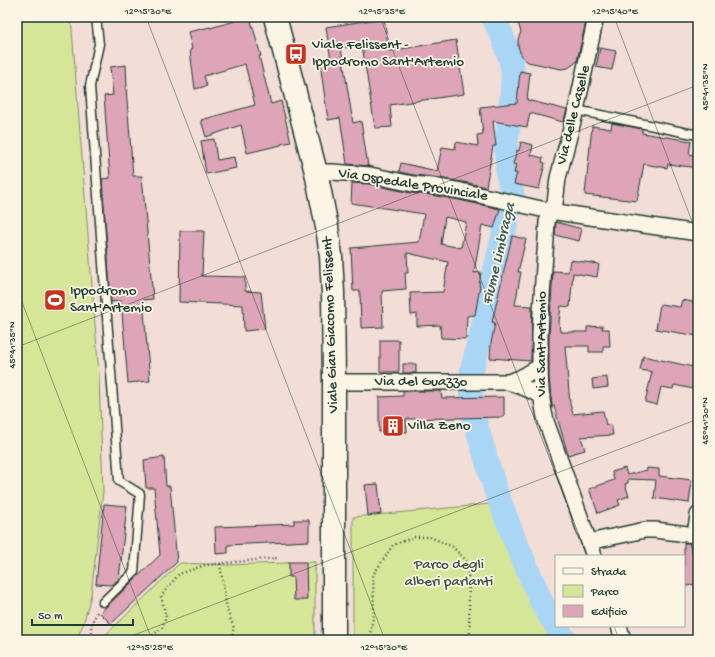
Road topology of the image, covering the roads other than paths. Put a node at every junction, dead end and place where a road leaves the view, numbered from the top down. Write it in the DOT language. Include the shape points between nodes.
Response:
graph roads {
  1 [pos="96,17"];
  2 [pos="275,17"];
  3 [pos="596,17"];
  4 [pos="576,110"];
  5 [pos="698,135"];
  6 [pos="316,172"];
  7 [pos="550,211"];
  8 [pos="698,233"];
  9 [pos="540,367"];
  10 [pos="334,382"];
  11 [pos="508,382"];
  12 [pos="542,396"];
  13 [pos="698,515"];
  14 [pos="592,549"];
  15 [pos="103,602"];
  16 [pos="619,627"];
  17 [pos="334,640"];
  18 [pos="623,640"];
  1 -- 15 [label="lane" via="99,44 90,86 119,481 140,494 134,572"];
  2 -- 6 [label="main road, Viale Gian Giacomo Felissent"];
  3 -- 4 [label="street, Via delle Caselle"];
  4 -- 5 [label="lane"];
  4 -- 7 [label="street, Via delle Caselle" via="558,178 555,203"];
  6 -- 7 [label="street, Via Ospedale Provinciale" via="370,175 493,197"];
  6 -- 10 [label="main road, Viale Gian Giacomo Felissent" via="331,256"];
  7 -- 8 [label="street, Via Ospedale Provinciale"];
  7 -- 9 [label="street, Via Sant'Artemio" via="542,291"];
  9 -- 11 [label="street, Via del Guazzo"];
  9 -- 12 [label="street, Via Sant'Artemio"];
  10 -- 11 [label="street, Via del Guazzo"];
  10 -- 17 [label="main road, Viale Gian Giacomo Felissent"];
  11 -- 12 [label="street, Via del Guazzo"];
  12 -- 14 [label="street, Via Sant'Artemio" via="546,422"];
  13 -- 14 [label="street, Via Sant'Artemio" via="695,535 644,530"];
  16 -- 18 [label="street"];
}
